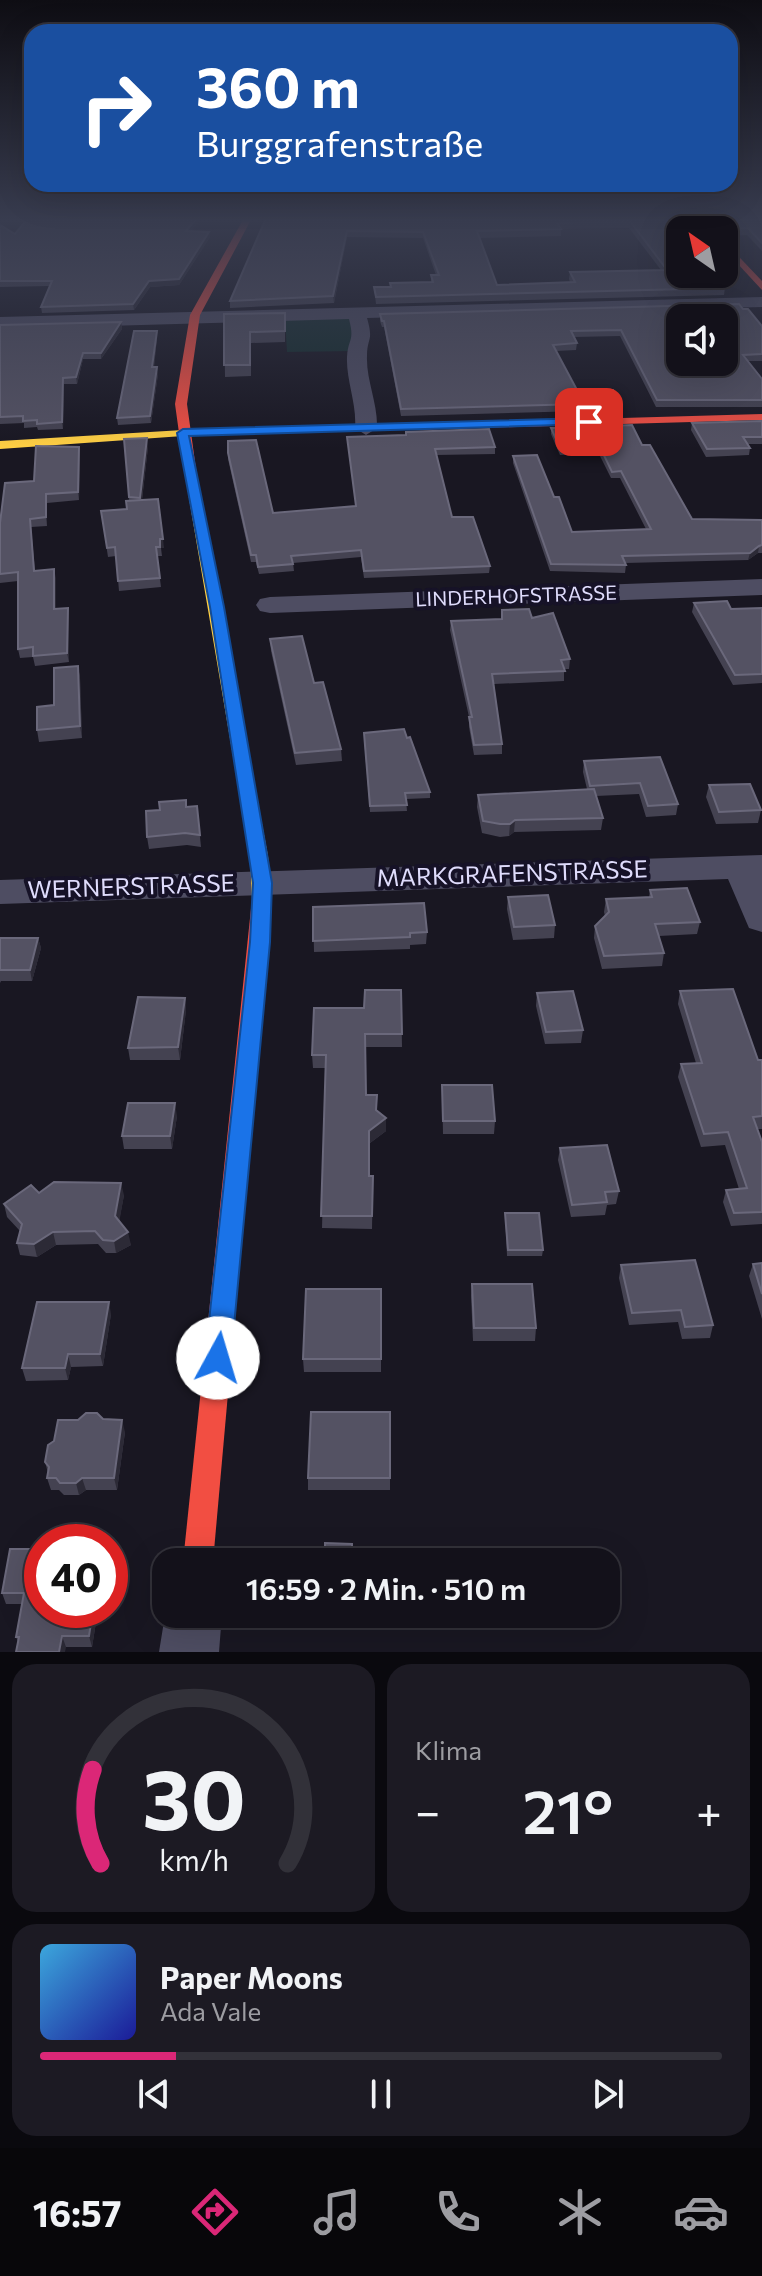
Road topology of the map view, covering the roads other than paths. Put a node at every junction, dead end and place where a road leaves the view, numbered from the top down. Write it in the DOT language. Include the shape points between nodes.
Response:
graph roads {
  1 [pos="206,295"];
  2 [pos="762,302"];
  3 [pos="356,311"];
  4 [pos="195,315"];
  5 [pos="0,323"];
  6 [pos="762,417"];
  7 [pos="366,428"];
  8 [pos="183,433"];
  9 [pos="0,445"];
  10 [pos="762,587"];
  11 [pos="270,605"];
  12 [pos="752,866"];
  13 [pos="263,883"];
  14 [pos="0,892"];
  15 [pos="762,919"];
  16 [pos="199,1548"];
  17 [pos="192,1628"];
  18 [pos="189,1652"];
  1 -- 4 [label="street"];
  2 -- 3 [label="street"];
  3 -- 4 [label="street"];
  3 -- 7 [label="street" via="363,337 357,356"];
  4 -- 5 [label="street"];
  4 -- 8 [label="street" via="181,404"];
  6 -- 7 [label="street"];
  7 -- 8 [label="street"];
  8 -- 9 [label="street"];
  8 -- 13 [label="street"];
  10 -- 11 [label="street, LINDERHOFSTRASSE"];
  12 -- 13 [label="street, MARKGRAFENSTRASSE"];
  12 -- 15 [label="street"];
  13 -- 14 [label="street, WERNERSTRASSE"];
  13 -- 16 [label="street"];
  17 -- 18 [label="street"];
}
